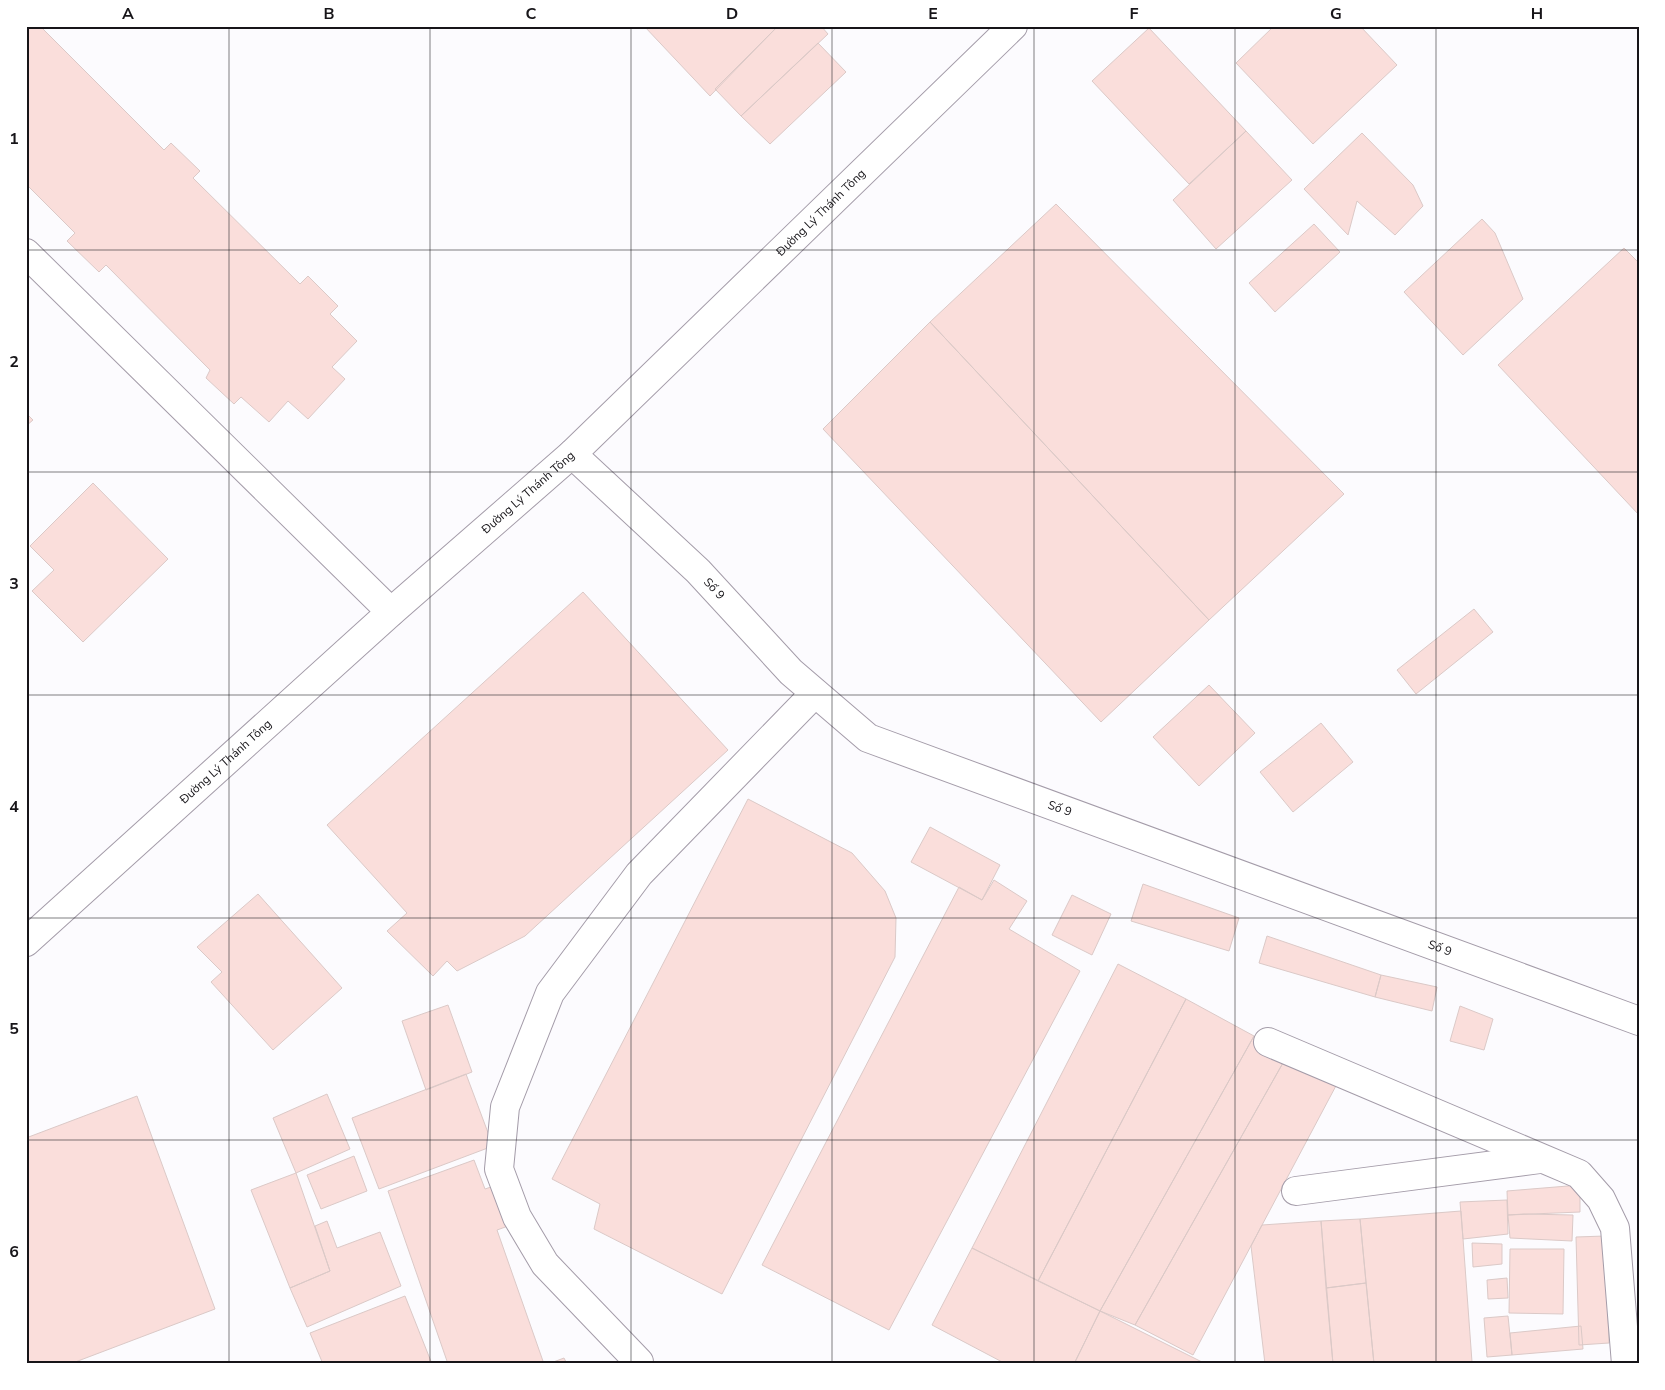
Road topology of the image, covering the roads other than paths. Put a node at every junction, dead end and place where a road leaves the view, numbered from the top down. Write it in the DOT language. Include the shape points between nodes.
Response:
graph roads {
  1 [pos="1013,26"];
  2 [pos="26,252"];
  3 [pos="572,454"];
  4 [pos="391,612"];
  5 [pos="815,693"];
  6 [pos="26,942"];
  7 [pos="1639,1021"];
  8 [pos="1268,1042"];
  9 [pos="1541,1158"];
  10 [pos="1296,1191"];
  11 [pos="639,1362"];
  12 [pos="1626,1364"];
  1 -- 3 [label="street, Đường Lý Thánh Tông"];
  2 -- 4 [label="street"];
  3 -- 4 [label="street, Đường Lý Thánh Tông"];
  3 -- 5 [label="street, Số 9" via="698,572 791,672"];
  4 -- 6 [label="street, Đường Lý Thánh Tông"];
  5 -- 7 [label="street, Số 9" via="868,738"];
  5 -- 11 [label="street" via="639,874 597,929 550,993 504,1107 498,1169 517,1217 546,1264"];
  8 -- 9 [label="street"];
  9 -- 10 [label="street"];
  9 -- 12 [label="street" via="1579,1174 1601,1199 1614,1228"];
}
